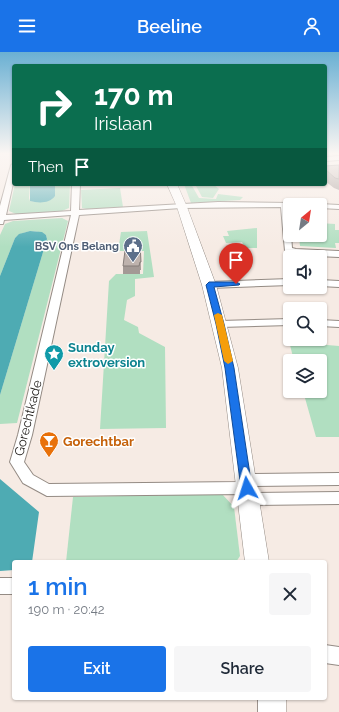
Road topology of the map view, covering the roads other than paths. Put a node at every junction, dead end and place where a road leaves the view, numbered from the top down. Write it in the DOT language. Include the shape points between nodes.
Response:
graph roads {
  1 [pos="9,185"];
  2 [pos="76,186"];
  3 [pos="173,186"];
  4 [pos="283,205"];
  5 [pos="327,206"];
  6 [pos="182,207"];
  7 [pos="339,207"];
  8 [pos="75,214"];
  9 [pos="1,219"];
  10 [pos="288,242"];
  11 [pos="339,254"];
  12 [pos="283,282"];
  13 [pos="327,283"];
  14 [pos="339,284"];
  15 [pos="209,285"];
  16 [pos="283,322"];
  17 [pos="327,323"];
  18 [pos="220,324"];
  19 [pos="339,324"];
  20 [pos="339,479"];
  21 [pos="247,489"];
  22 [pos="339,498"];
  23 [pos="257,560"];
  24 [pos="0,586"];
  25 [pos="12,586"];
  26 [pos="327,654"];
  27 [pos="339,656"];
  28 [pos="272,700"];
  29 [pos="272,712"];
  1 -- 9 [label="street"];
  2 -- 8 [label="street, Gorechtkade"];
  3 -- 6 [label="street"];
  4 -- 6 [label="street"];
  5 -- 7 [label="street"];
  6 -- 8 [label="street"];
  6 -- 15 [label="street"];
  8 -- 9 [label="street"];
  8 -- 21 [label="street, Gorechtkade" via="17,462 28,479 47,490"];
  10 -- 11 [label="street" via="288,249 294,252"];
  12 -- 15 [label="street"];
  13 -- 14 [label="street"];
  15 -- 18 [label="street"];
  16 -- 18 [label="street"];
  17 -- 19 [label="street"];
  18 -- 21 [label="street" via="230,368"];
  20 -- 21 [label="street"];
  21 -- 22 [label="street"];
  21 -- 23 [label="street"];
  24 -- 25 [label="street"];
  26 -- 27 [label="street"];
  28 -- 29 [label="street"];
}
